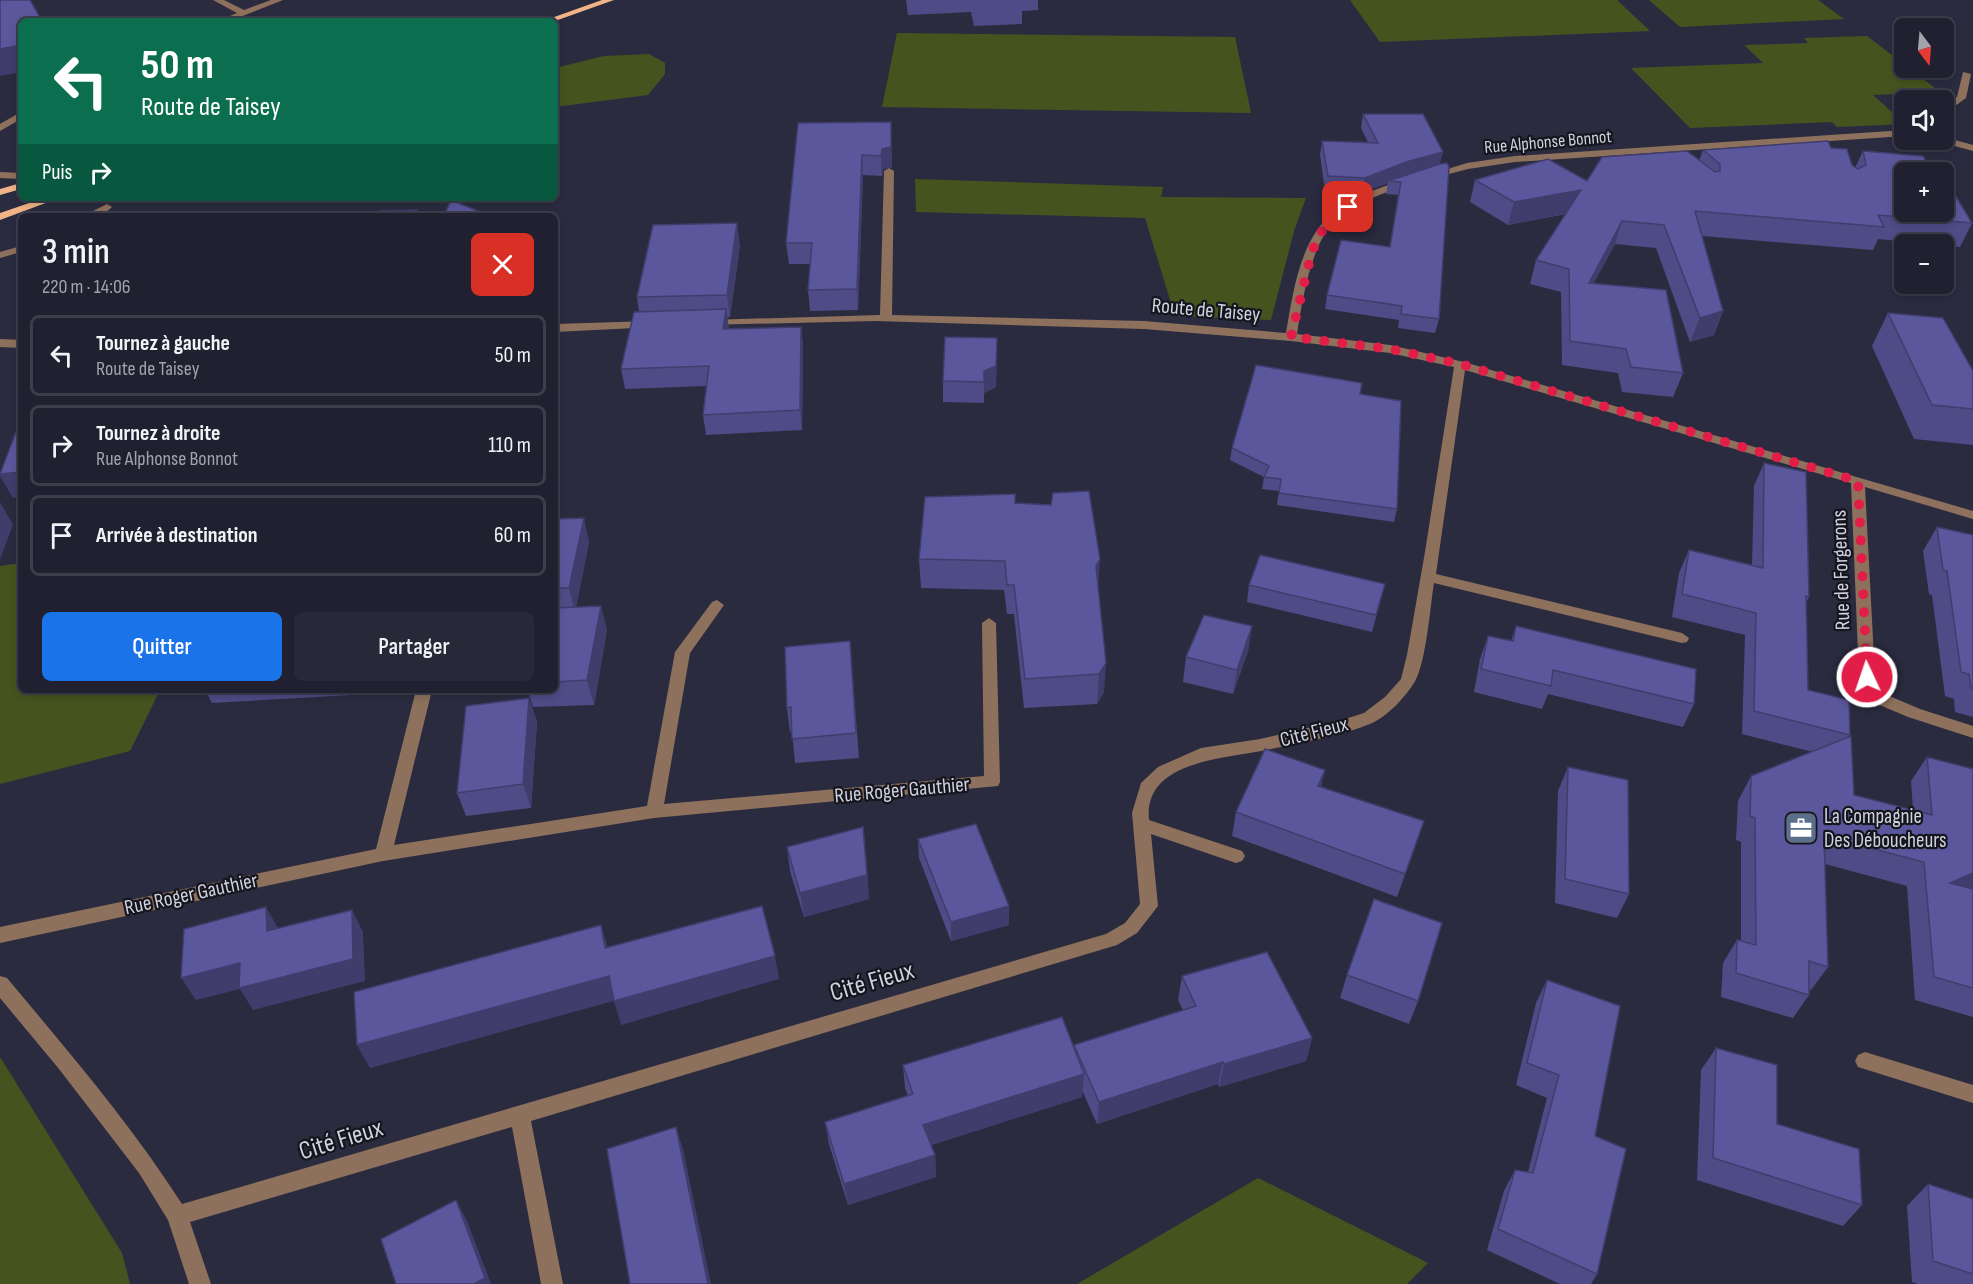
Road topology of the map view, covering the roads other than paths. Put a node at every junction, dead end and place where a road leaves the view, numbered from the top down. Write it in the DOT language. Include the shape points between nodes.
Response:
graph roads {
  1 [pos="217,0"];
  2 [pos="279,0"];
  3 [pos="610,0"];
  4 [pos="244,13"];
  5 [pos="230,18"];
  6 [pos="556,18"];
  7 [pos="1966,74"];
  8 [pos="1954,103"];
  9 [pos="18,117"];
  10 [pos="0,128"];
  11 [pos="1894,134"];
  12 [pos="1820,139"];
  13 [pos="1954,143"];
  14 [pos="1829,146"];
  15 [pos="1973,148"];
  16 [pos="1659,149"];
  17 [pos="1675,163"];
  18 [pos="889,171"];
  19 [pos="0,175"];
  20 [pos="18,176"];
  21 [pos="18,187"];
  22 [pos="0,192"];
  23 [pos="45,201"];
  24 [pos="107,207"];
  25 [pos="94,213"];
  26 [pos="0,217"];
  27 [pos="18,248"];
  28 [pos="0,255"];
  29 [pos="886,318"];
  30 [pos="697,324"];
  31 [pos="662,325"];
  32 [pos="558,328"];
  33 [pos="1291,337"];
  34 [pos="0,342"];
  35 [pos="18,344"];
  36 [pos="1460,364"];
  37 [pos="1858,481"];
  38 [pos="1973,515"];
  39 [pos="1428,577"];
  40 [pos="717,605"];
  41 [pos="989,623"];
  42 [pos="1682,638"];
  43 [pos="423,693"];
  44 [pos="1973,732"];
  45 [pos="654,812"];
  46 [pos="1141,824"];
  47 [pos="383,854"];
  48 [pos="1236,856"];
  49 [pos="0,935"];
  50 [pos="0,984"];
  51 [pos="1865,1061"];
  52 [pos="1973,1094"];
  53 [pos="520,1114"];
  54 [pos="177,1215"];
  55 [pos="200,1284"];
  56 [pos="552,1284"];
  1 -- 4 [label="street"];
  2 -- 4 [label="street"];
  3 -- 6 [label="main road"];
  4 -- 5 [label="street"];
  7 -- 8 [label="street" via="1960,98"];
  9 -- 10 [label="street"];
  11 -- 12 [label="street, Rue Alphonse Bonnot"];
  12 -- 14 [label="street"];
  12 -- 16 [label="street, Rue Alphonse Bonnot"];
  13 -- 15 [label="street"];
  16 -- 17 [label="street"];
  16 -- 33 [label="street, Rue Alphonse Bonnot" via="1467,166 1379,191 1348,207 1323,229 1312,251"];
  18 -- 29 [label="street"];
  19 -- 20 [label="street"];
  21 -- 22 [label="main road"];
  23 -- 26 [label="main road"];
  24 -- 25 [label="street"];
  27 -- 28 [label="street"];
  29 -- 30 [label="street, Route de Taisey"];
  29 -- 33 [label="street, Route de Taisey" via="1144,325"];
  31 -- 32 [label="street"];
  33 -- 36 [label="street, Route de Taisey" via="1390,349"];
  34 -- 35 [label="street"];
  36 -- 37 [label="street, Route de Taisey"];
  36 -- 39 [label="street, Cité Fieux"];
  37 -- 38 [label="street, Route de Taisey"];
  37 -- 44 [label="street, Rue de Forgerons" via="1867,677 1881,699"];
  39 -- 42 [label="street"];
  39 -- 46 [label="street, Cité Fieux" via="1408,681 1391,702 1370,717 1343,726 1201,754 1164,771 1147,787"];
  40 -- 45 [label="street" via="683,652"];
  41 -- 45 [label="street, Rue Roger Gauthier" via="992,782"];
  43 -- 47 [label="street"];
  45 -- 47 [label="street, Rue Roger Gauthier"];
  46 -- 48 [label="street"];
  46 -- 53 [label="street, Cité Fieux" via="1149,906 1131,928 1112,940"];
  47 -- 49 [label="street, Rue Roger Gauthier"];
  50 -- 54 [label="street" via="139,1156"];
  51 -- 52 [label="street"];
  53 -- 54 [label="street, Cité Fieux"];
  53 -- 56 [label="street"];
  54 -- 55 [label="street"];
}
